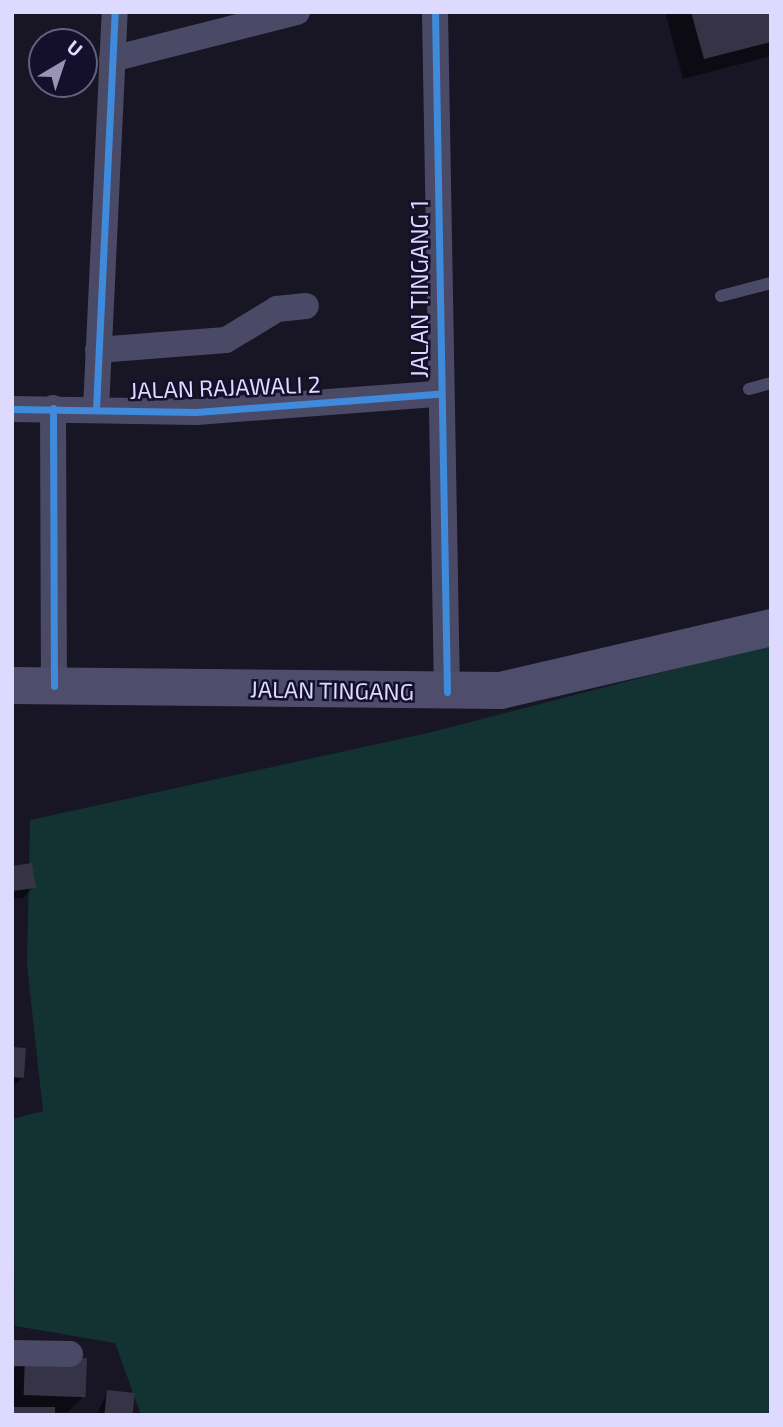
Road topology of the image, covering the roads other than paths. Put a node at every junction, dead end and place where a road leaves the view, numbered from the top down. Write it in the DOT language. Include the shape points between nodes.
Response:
graph roads {
  1 [pos="115,12"];
  2 [pos="298,12"];
  3 [pos="435,12"];
  4 [pos="113,59"];
  5 [pos="771,283"];
  6 [pos="721,296"];
  7 [pos="306,306"];
  8 [pos="98,350"];
  9 [pos="771,383"];
  10 [pos="749,389"];
  11 [pos="438,394"];
  12 [pos="53,408"];
  13 [pos="12,409"];
  14 [pos="96,409"];
  15 [pos="771,627"];
  16 [pos="12,685"];
  17 [pos="54,686"];
  18 [pos="447,692"];
  19 [pos="12,1353"];
  20 [pos="70,1354"];
  1 -- 4 [label="street"];
  2 -- 4 [label="street"];
  3 -- 11 [label="street, JALAN TINGANG 1"];
  4 -- 8 [label="street"];
  5 -- 6 [label="lane"];
  7 -- 8 [label="street" via="277,309 217,342"];
  8 -- 14 [label="street"];
  9 -- 10 [label="lane"];
  11 -- 14 [label="street, JALAN RAJAWALI 2" via="239,410"];
  11 -- 18 [label="street, JALAN TINGANG 1"];
  12 -- 13 [label="street, JALAN RAJAWALI 2"];
  12 -- 14 [label="street, JALAN RAJAWALI 2"];
  12 -- 17 [label="street"];
  15 -- 18 [label="main road, JALAN TINGANG" via="544,684"];
  16 -- 17 [label="main road, JALAN TINGANG"];
  17 -- 18 [label="main road, JALAN TINGANG"];
  19 -- 20 [label="street"];
}
